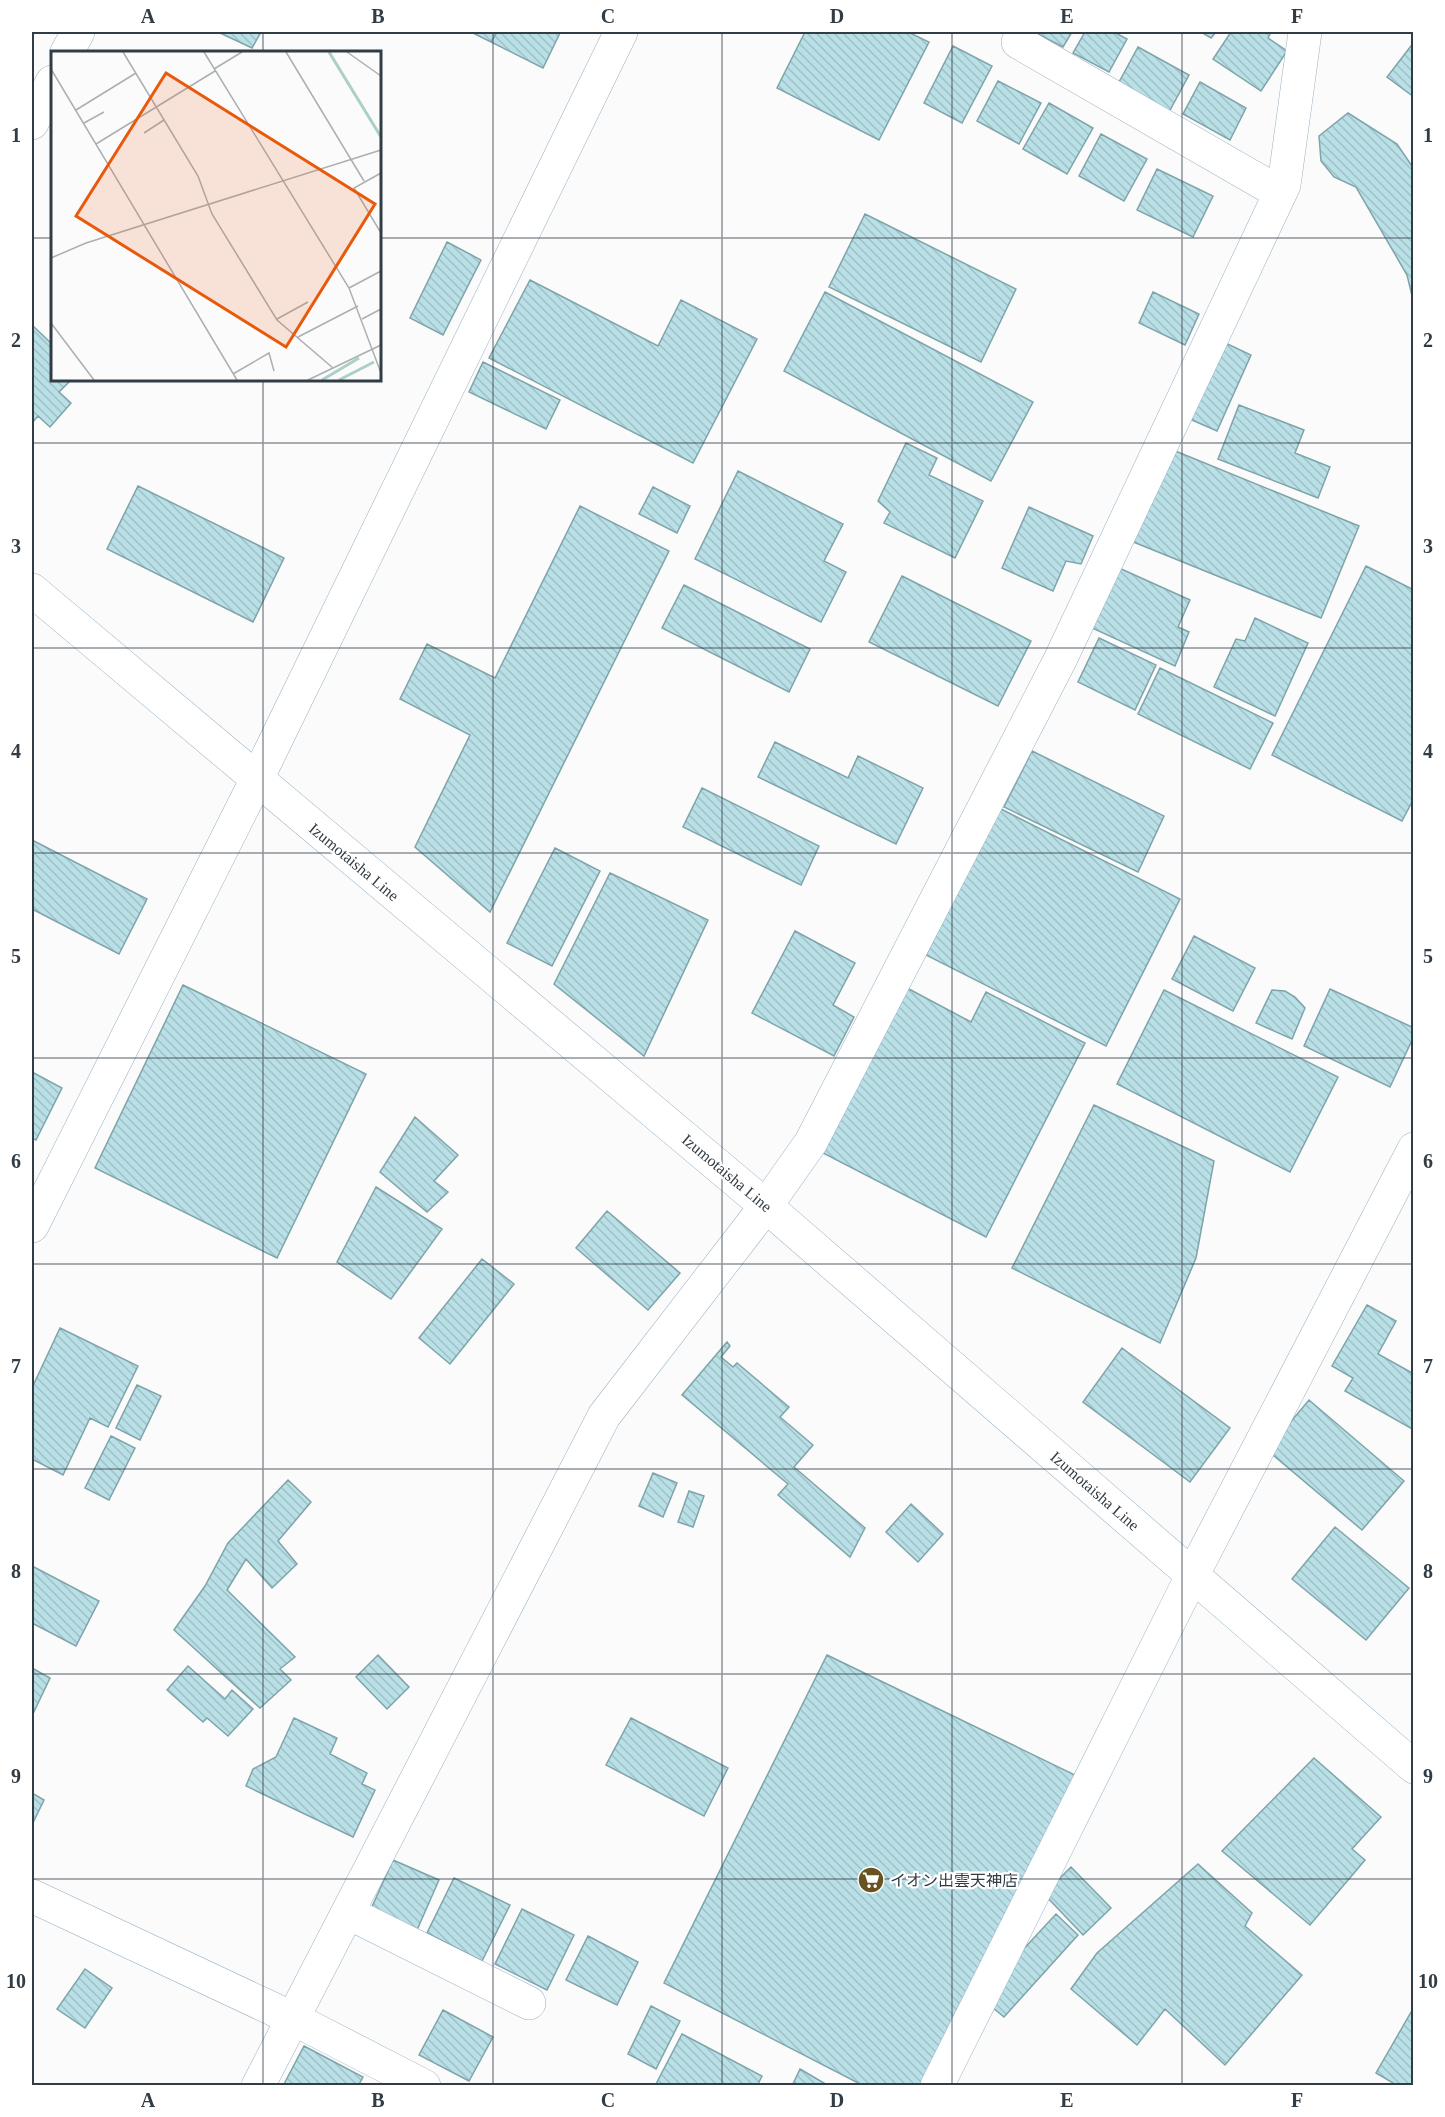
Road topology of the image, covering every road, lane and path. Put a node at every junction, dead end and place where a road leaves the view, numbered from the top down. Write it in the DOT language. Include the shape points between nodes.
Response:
graph roads {
  1 [pos="78,32"];
  2 [pos="621,32"];
  3 [pos="1305,32"];
  4 [pos="1018,42"];
  5 [pos="68,51"];
  6 [pos="51,84"];
  7 [pos="32,123"];
  8 [pos="1280,193"];
  9 [pos="32,590"];
  10 [pos="256,781"];
  11 [pos="1413,1149"];
  12 [pos="766,1206"];
  13 [pos="32,1226"];
  14 [pos="1192,1576"];
  15 [pos="1413,1767"];
  16 [pos="32,1896"];
  17 [pos="349,1913"];
  18 [pos="529,2002"];
  19 [pos="292,2018"];
  20 [pos="258,2085"];
  21 [pos="424,2085"];
  22 [pos="937,2085"];
  1 -- 5 [label="street"];
  2 -- 10 [label="street"];
  3 -- 8 [label="street"];
  4 -- 8 [label="street"];
  6 -- 7 [label="street"];
  8 -- 12 [label="street" via="1060,660 811,1142"];
  9 -- 10 [label="street, Izumotaisha Line"];
  10 -- 12 [label="street, Izumotaisha Line"];
  10 -- 13 [label="street"];
  11 -- 14 [label="street"];
  12 -- 14 [label="street, Izumotaisha Line"];
  12 -- 17 [label="street" via="604,1416"];
  14 -- 15 [label="street, Izumotaisha Line"];
  14 -- 22 [label="street"];
  16 -- 19 [label="street"];
  17 -- 18 [label="street"];
  17 -- 19 [label="street"];
  19 -- 20 [label="street"];
  19 -- 21 [label="street"];
}
